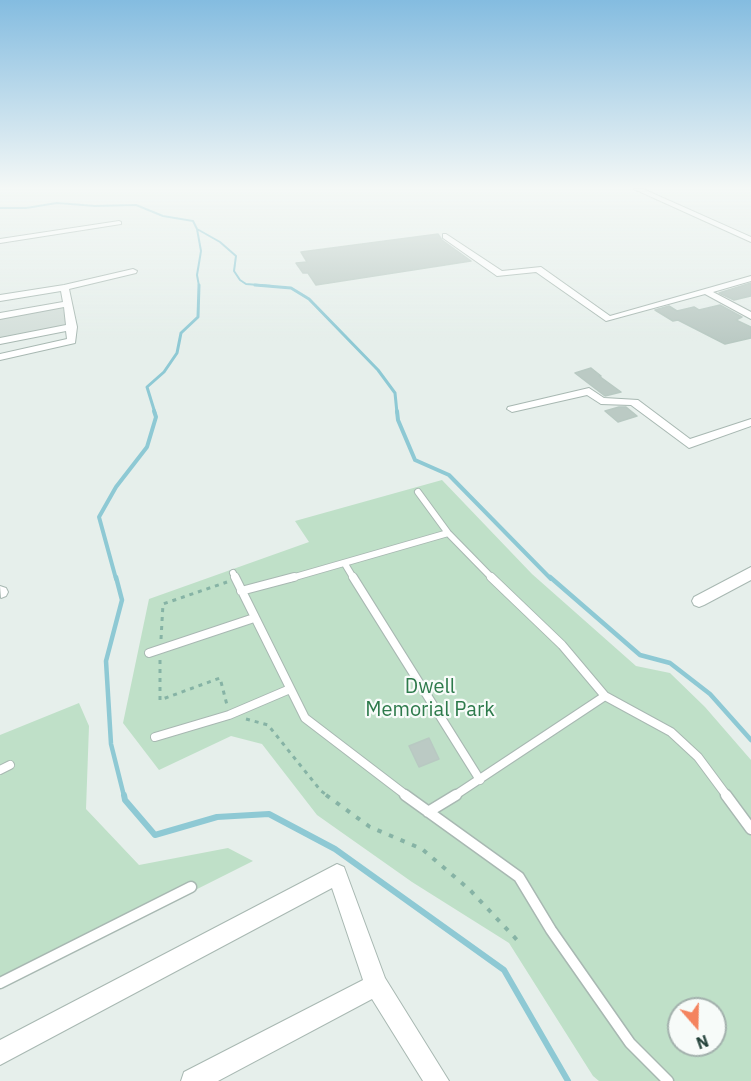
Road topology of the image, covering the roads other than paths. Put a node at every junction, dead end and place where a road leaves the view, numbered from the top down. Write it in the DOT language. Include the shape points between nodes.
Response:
graph roads {
  1 [pos="451,239"];
  2 [pos="133,271"];
  3 [pos="751,278"];
  4 [pos="64,288"];
  5 [pos="708,292"];
  6 [pos="0,298"];
  7 [pos="68,304"];
  8 [pos="0,316"];
  9 [pos="751,316"];
  10 [pos="72,327"];
  11 [pos="0,340"];
  12 [pos="0,357"];
  13 [pos="512,409"];
  14 [pos="751,422"];
  15 [pos="418,492"];
  16 [pos="448,533"];
  17 [pos="345,564"];
  18 [pos="751,573"];
  19 [pos="234,576"];
  20 [pos="241,591"];
  21 [pos="699,601"];
  22 [pos="254,618"];
  23 [pos="149,653"];
  24 [pos="290,689"];
  25 [pos="606,696"];
  26 [pos="155,737"];
  27 [pos="10,765"];
  28 [pos="0,770"];
  29 [pos="480,780"];
  30 [pos="428,812"];
  31 [pos="751,829"];
  32 [pos="191,887"];
  33 [pos="0,983"];
  34 [pos="376,985"];
  35 [pos="0,1053"];
  36 [pos="193,1081"];
  37 [pos="437,1081"];
  38 [pos="668,1081"];
  1 -- 5 [label="street" via="500,274 538,269 609,319"];
  2 -- 4 [label="street"];
  3 -- 5 [label="street"];
  4 -- 6 [label="street"];
  4 -- 7 [label="street"];
  5 -- 9 [label="street"];
  7 -- 8 [label="street"];
  7 -- 10 [label="street"];
  10 -- 11 [label="street"];
  10 -- 12 [label="street" via="72,341"];
  13 -- 14 [label="street" via="589,391 601,401 634,402 689,444"];
  15 -- 16 [label="lane"];
  16 -- 17 [label="lane"];
  16 -- 25 [label="lane" via="562,645"];
  17 -- 20 [label="lane"];
  17 -- 29 [label="lane"];
  18 -- 21 [label="street"];
  19 -- 20 [label="lane"];
  20 -- 22 [label="lane"];
  22 -- 23 [label="lane"];
  22 -- 24 [label="lane"];
  24 -- 26 [label="lane" via="229,715"];
  24 -- 30 [label="lane" via="305,718"];
  25 -- 29 [label="lane"];
  25 -- 31 [label="lane" via="671,732 698,757"];
  27 -- 28 [label="lane"];
  29 -- 30 [label="lane"];
  30 -- 38 [label="lane" via="519,877 630,1044"];
  32 -- 33 [label="lane"];
  34 -- 35 [label="street" via="338,874"];
  34 -- 36 [label="street"];
  34 -- 37 [label="street"];
}
